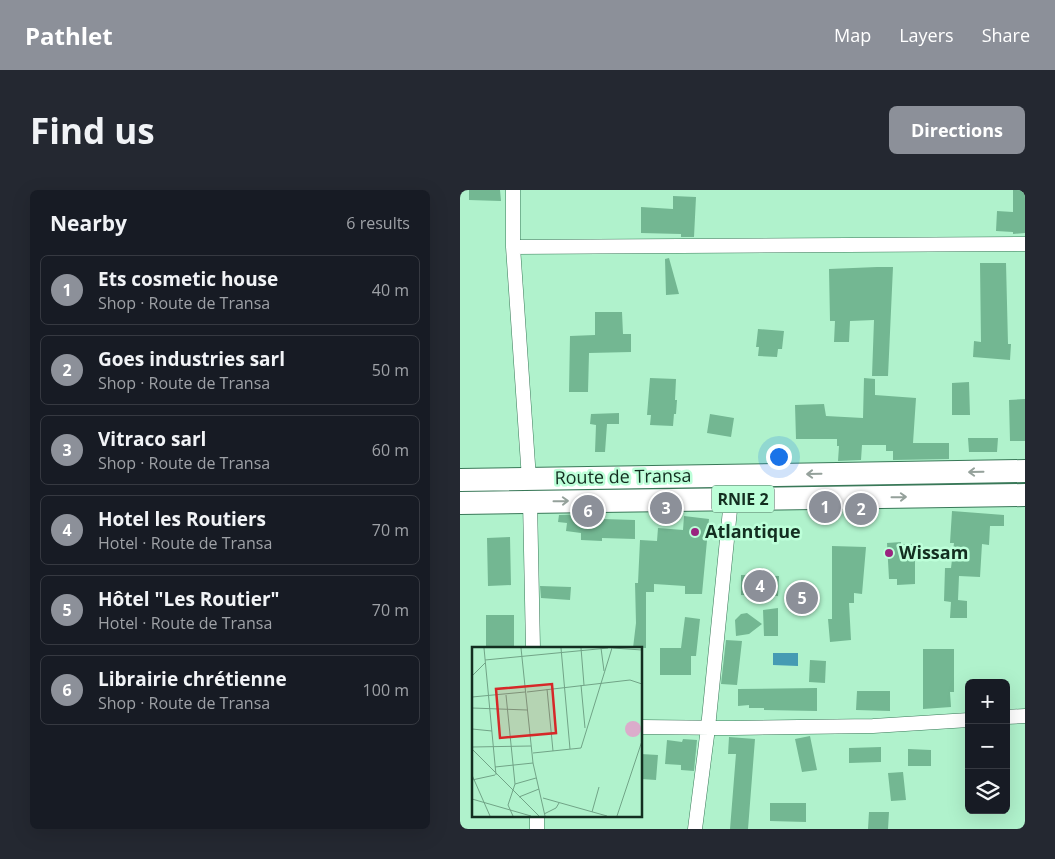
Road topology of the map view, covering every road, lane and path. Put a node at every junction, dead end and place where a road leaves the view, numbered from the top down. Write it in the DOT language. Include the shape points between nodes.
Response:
graph roads {
  1 [pos="513,190"];
  2 [pos="1025,244"];
  3 [pos="513,247"];
  4 [pos="1025,471"];
  5 [pos="529,479"];
  6 [pos="465,480"];
  7 [pos="1025,495"];
  8 [pos="731,500"];
  9 [pos="530,501"];
  10 [pos="465,503"];
  11 [pos="533,647"];
  12 [pos="1025,716"];
  13 [pos="1010,717"];
  14 [pos="965,720"];
  15 [pos="642,727"];
  16 [pos="708,728"];
  17 [pos="537,816"];
  18 [pos="537,829"];
  19 [pos="695,829"];
  1 -- 3 [label="street"];
  2 -- 3 [label="street"];
  3 -- 5 [label="street"];
  4 -- 5 [label="main road, Route de Transa / RNIE 2, one-way"];
  5 -- 6 [label="main road, Route de Transa / RNIE 2"];
  6 -- 10 [label="main road"];
  8 -- 7 [label="main road, Route de Transa / RNIE 2, one-way"];
  9 -- 8 [label="main road, Route de Transa / RNIE 2, one-way"];
  8 -- 16 [label="street"];
  9 -- 10 [label="main road, Route de Transa / RNIE 2"];
  9 -- 11 [label="street"];
  12 -- 13 [label="street"];
  14 -- 16 [label="street" via="873,726"];
  15 -- 16 [label="street"];
  16 -- 19 [label="street"];
  17 -- 18 [label="street"];
}
